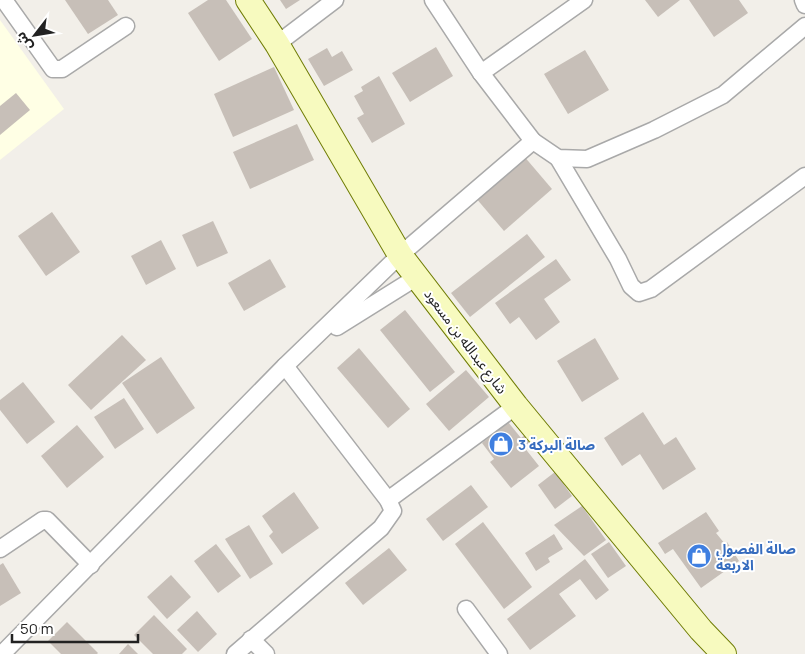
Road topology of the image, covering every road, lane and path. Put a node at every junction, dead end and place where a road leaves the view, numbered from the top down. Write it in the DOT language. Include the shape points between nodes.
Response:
graph roads {
  1 [pos="4,0"];
  2 [pos="248,0"];
  3 [pos="334,0"];
  4 [pos="433,0"];
  5 [pos="584,0"];
  6 [pos="803,0"];
  7 [pos="805,5"];
  8 [pos="126,26"];
  9 [pos="805,26"];
  10 [pos="277,44"];
  11 [pos="481,73"];
  12 [pos="533,141"];
  13 [pos="558,158"];
  14 [pos="805,176"];
  15 [pos="400,255"];
  16 [pos="417,277"];
  17 [pos="310,344"];
  18 [pos="285,366"];
  19 [pos="516,406"];
  20 [pos="388,500"];
  21 [pos="0,549"];
  22 [pos="90,565"];
  23 [pos="466,609"];
  24 [pos="251,639"];
  25 [pos="2,654"];
  26 [pos="235,654"];
  27 [pos="266,654"];
  28 [pos="499,654"];
  29 [pos="724,654"];
  1 -- 8 [label="street" via="53,69 62,69"];
  2 -- 10 [label="street, شارع عبدالله بن مسعود"];
  3 -- 10 [label="street"];
  4 -- 11 [label="street"];
  5 -- 11 [label="street"];
  6 -- 7 [label="street"];
  9 -- 13 [label="street" via="723,94 654,130 586,159"];
  10 -- 15 [label="street, شارع عبدالله بن مسعود"];
  11 -- 12 [label="street"];
  12 -- 13 [label="street"];
  12 -- 15 [label="street"];
  13 -- 14 [label="street" via="631,286 639,293 651,288"];
  15 -- 16 [label="street, شارع عبدالله بن مسعود"];
  15 -- 17 [label="street"];
  16 -- 17 [label="street"];
  16 -- 19 [label="street, شارع عبدالله بن مسعود"];
  17 -- 18 [label="street"];
  18 -- 20 [label="street"];
  18 -- 22 [label="street"];
  19 -- 20 [label="street"];
  19 -- 29 [label="street, شارع عبدالله بن مسعود"];
  20 -- 24 [label="street" via="393,511 381,528"];
  21 -- 22 [label="street" via="47,520"];
  22 -- 25 [label="street"];
  23 -- 28 [label="street"];
  24 -- 26 [label="street"];
  24 -- 27 [label="street"];
}
